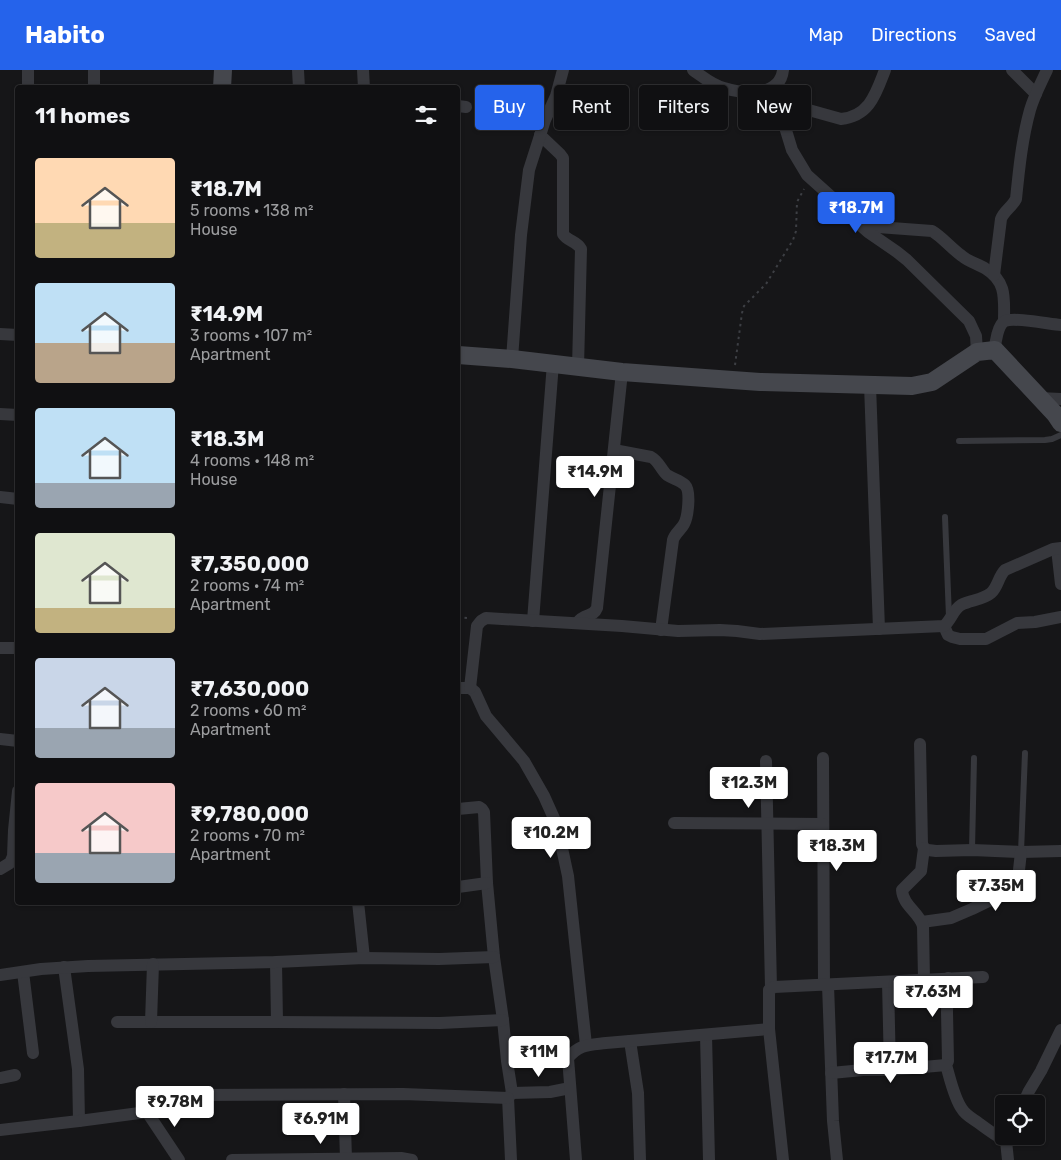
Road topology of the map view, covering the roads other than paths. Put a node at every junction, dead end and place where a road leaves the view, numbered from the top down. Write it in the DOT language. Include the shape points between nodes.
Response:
graph roads {
  1 [pos="28,70"];
  2 [pos="94,70"];
  3 [pos="223,70"];
  4 [pos="298,70"];
  5 [pos="363,70"];
  6 [pos="562,70"];
  7 [pos="693,70"];
  8 [pos="783,70"];
  9 [pos="885,70"];
  10 [pos="1012,70"];
  11 [pos="1047,70"];
  12 [pos="711,76"];
  13 [pos="28,85"];
  14 [pos="94,85"];
  15 [pos="222,85"];
  16 [pos="299,85"];
  17 [pos="364,85"];
  18 [pos="777,85"];
  19 [pos="738,90"];
  20 [pos="1036,94"];
  21 [pos="811,111"];
  22 [pos="786,130"];
  23 [pos="540,135"];
  24 [pos="856,219"];
  25 [pos="994,275"];
  26 [pos="1004,321"];
  27 [pos="1061,325"];
  28 [pos="0,334"];
  29 [pos="15,335"];
  30 [pos="995,350"];
  31 [pos="977,352"];
  32 [pos="460,355"];
  33 [pos="512,359"];
  34 [pos="553,363"];
  35 [pos="578,366"];
  36 [pos="622,372"];
  37 [pos="870,385"];
  38 [pos="1039,398"];
  39 [pos="1061,399"];
  40 [pos="0,414"];
  41 [pos="15,415"];
  42 [pos="1061,423"];
  43 [pos="1061,435"];
  44 [pos="959,441"];
  45 [pos="614,450"];
  46 [pos="0,497"];
  47 [pos="15,499"];
  48 [pos="945,517"];
  49 [pos="1059,548"];
  50 [pos="1061,584"];
  51 [pos="1061,617"];
  52 [pos="533,621"];
  53 [pos="577,623"];
  54 [pos="946,623"];
  55 [pos="879,629"];
  56 [pos="661,630"];
  57 [pos="0,648"];
  58 [pos="15,648"];
  59 [pos="464,688"];
  60 [pos="0,738"];
  61 [pos="15,740"];
  62 [pos="920,744"];
  63 [pos="1025,753"];
  64 [pos="823,758"];
  65 [pos="974,758"];
  66 [pos="766,762"];
  67 [pos="460,810"];
  68 [pos="674,823"];
  69 [pos="767,823"];
  70 [pos="823,824"];
  71 [pos="15,838"];
  72 [pos="924,848"];
  73 [pos="972,850"];
  74 [pos="1061,851"];
  75 [pos="1022,852"];
  76 [pos="0,869"];
  77 [pos="487,882"];
  78 [pos="460,887"];
  79 [pos="358,905"];
  80 [pos="922,922"];
  81 [pos="494,957"];
  82 [pos="364,958"];
  83 [pos="276,962"];
  84 [pos="153,964"];
  85 [pos="64,968"];
  86 [pos="24,972"];
  87 [pos="0,975"];
  88 [pos="983,977"];
  89 [pos="948,978"];
  90 [pos="924,980"];
  91 [pos="888,982"];
  92 [pos="826,985"];
  93 [pos="771,988"];
  94 [pos="503,1020"];
  95 [pos="118,1022"];
  96 [pos="151,1022"];
  97 [pos="277,1022"];
  98 [pos="769,1029"];
  99 [pos="1061,1030"];
  100 [pos="706,1035"];
  101 [pos="630,1040"];
  102 [pos="586,1045"];
  103 [pos="34,1053"];
  104 [pos="946,1065"];
  105 [pos="890,1070"];
  106 [pos="831,1073"];
  107 [pos="15,1075"];
  108 [pos="0,1078"];
  109 [pos="570,1088"];
  110 [pos="344,1094"];
  111 [pos="1027,1095"];
  112 [pos="510,1096"];
  113 [pos="147,1112"];
  114 [pos="79,1121"];
  115 [pos="0,1130"];
  116 [pos="995,1134"];
  117 [pos="1007,1145"];
  118 [pos="346,1158"];
  119 [pos="330,1159"];
  120 [pos="405,1159"];
  121 [pos="179,1160"];
  122 [pos="232,1160"];
  123 [pos="511,1160"];
  124 [pos="576,1160"];
  125 [pos="640,1160"];
  126 [pos="709,1160"];
  127 [pos="783,1160"];
  128 [pos="837,1160"];
  129 [pos="1008,1160"];
  1 -- 13 [label="street"];
  2 -- 14 [label="street"];
  3 -- 15 [label="main road"];
  4 -- 16 [label="street"];
  5 -- 17 [label="street"];
  6 -- 23 [label="street" via="556,96"];
  7 -- 12 [label="street"];
  8 -- 18 [label="street"];
  9 -- 21 [label="street" via="872,100 853,116 841,119"];
  10 -- 20 [label="street"];
  11 -- 20 [label="street"];
  12 -- 19 [label="street" via="724,88"];
  20 -- 25 [label="street" via="1021,152 1016,199 1001,219"];
  22 -- 24 [label="street" via="792,150 807,175"];
  23 -- 33 [label="street" via="529,170"];
  23 -- 35 [label="street" via="563,158 563,234 581,248"];
  24 -- 25 [label="street" via="878,228 932,231 967,260"];
  24 -- 31 [label="street" via="868,232 907,260 969,321 976,336"];
  25 -- 26 [label="street" via="1001,283"];
  26 -- 27 [label="street"];
  26 -- 30 [label="street"];
  28 -- 29 [label="street"];
  30 -- 31 [label="main road"];
  30 -- 38 [label="main road"];
  31 -- 37 [label="main road" via="932,382 912,386"];
  32 -- 33 [label="main road"];
  33 -- 34 [label="main road"];
  34 -- 35 [label="main road"];
  34 -- 52 [label="street"];
  35 -- 36 [label="main road"];
  36 -- 37 [label="main road" via="760,382"];
  36 -- 45 [label="street"];
  37 -- 55 [label="street"];
  38 -- 39 [label="street"];
  38 -- 42 [label="main road"];
  40 -- 41 [label="street"];
  43 -- 44 [label="lane" via="1045,440"];
  45 -- 53 [label="street" via="597,608 596,612 585,615"];
  45 -- 56 [label="street" via="651,457 688,491 686,519 673,540"];
  46 -- 47 [label="street"];
  48 -- 54 [label="lane"];
  49 -- 50 [label="street"];
  49 -- 54 [label="street" via="1006,570 1000,574 990,593 961,605"];
  51 -- 54 [label="street" via="1017,623 986,639 952,637 948,635"];
  52 -- 53 [label="street"];
  52 -- 59 [label="street" via="486,618 480,621"];
  53 -- 56 [label="street"];
  54 -- 55 [label="street"];
  55 -- 56 [label="street" via="760,634 729,630"];
  57 -- 58 [label="street"];
  59 -- 102 [label="street" via="475,692 486,716 524,762 557,825 568,876"];
  60 -- 61 [label="street"];
  62 -- 72 [label="street"];
  63 -- 75 [label="lane"];
  64 -- 70 [label="street"];
  65 -- 73 [label="lane"];
  66 -- 69 [label="street"];
  67 -- 77 [label="street" via="479,807 484,812"];
  68 -- 69 [label="street"];
  69 -- 70 [label="street"];
  69 -- 93 [label="street"];
  70 -- 92 [label="street"];
  71 -- 76 [label="street" via="10,863"];
  72 -- 73 [label="street"];
  72 -- 80 [label="street" via="921,871 902,890 902,896"];
  73 -- 75 [label="street"];
  74 -- 75 [label="street"];
  75 -- 80 [label="street" via="1015,886 951,918"];
  77 -- 78 [label="street"];
  77 -- 81 [label="street"];
  79 -- 82 [label="street"];
  80 -- 90 [label="street"];
  81 -- 82 [label="street"];
  81 -- 94 [label="street"];
  82 -- 83 [label="street"];
  83 -- 84 [label="street"];
  83 -- 97 [label="street"];
  84 -- 85 [label="street"];
  84 -- 96 [label="street"];
  85 -- 86 [label="street"];
  85 -- 114 [label="street" via="78,1069"];
  86 -- 87 [label="street"];
  86 -- 103 [label="street"];
  88 -- 89 [label="street"];
  89 -- 90 [label="street"];
  89 -- 104 [label="street"];
  90 -- 91 [label="street"];
  91 -- 92 [label="street"];
  91 -- 105 [label="street"];
  92 -- 93 [label="street"];
  92 -- 106 [label="street"];
  93 -- 98 [label="street"];
  94 -- 97 [label="street"];
  94 -- 112 [label="street"];
  95 -- 96 [label="street"];
  96 -- 97 [label="street"];
  98 -- 100 [label="street"];
  98 -- 127 [label="street"];
  99 -- 111 [label="street"];
  100 -- 101 [label="street"];
  100 -- 126 [label="street"];
  101 -- 102 [label="street"];
  101 -- 125 [label="street" via="638,1093"];
  102 -- 109 [label="street" via="574,1050 568,1058"];
  104 -- 105 [label="street"];
  104 -- 116 [label="street" via="962,1109"];
  105 -- 106 [label="street"];
  106 -- 128 [label="street"];
  107 -- 108 [label="street"];
  109 -- 112 [label="street"];
  109 -- 124 [label="street"];
  110 -- 112 [label="street"];
  110 -- 113 [label="street" via="183,1095 156,1103"];
  110 -- 118 [label="street"];
  112 -- 123 [label="street"];
  113 -- 114 [label="street"];
  113 -- 121 [label="street"];
  114 -- 115 [label="street"];
  117 -- 129 [label="street"];
  118 -- 119 [label="street"];
  118 -- 120 [label="street"];
  119 -- 122 [label="street"];
}
